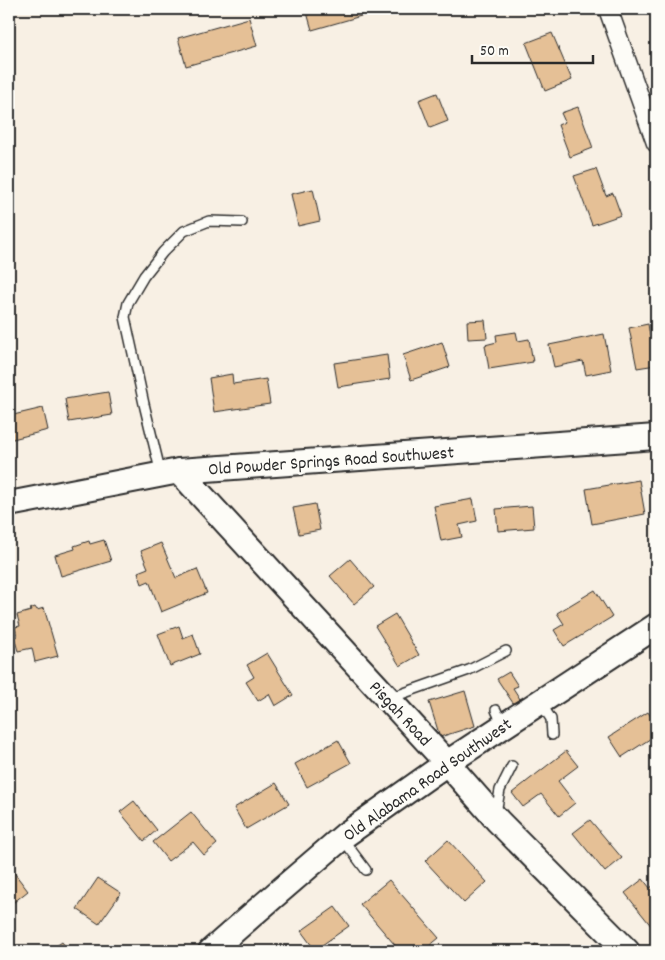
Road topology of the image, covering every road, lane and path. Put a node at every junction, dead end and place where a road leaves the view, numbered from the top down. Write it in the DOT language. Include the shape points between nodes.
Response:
graph roads {
  1 [pos="608,9"];
  2 [pos="656,143"];
  3 [pos="242,222"];
  4 [pos="656,436"];
  5 [pos="170,473"];
  6 [pos="9,504"];
  7 [pos="656,626"];
  8 [pos="506,652"];
  9 [pos="388,699"];
  10 [pos="540,702"];
  11 [pos="552,736"];
  12 [pos="447,763"];
  13 [pos="512,766"];
  14 [pos="494,818"];
  15 [pos="342,838"];
  16 [pos="366,870"];
  17 [pos="212,951"];
  18 [pos="627,951"];
  1 -- 2 [label="street"];
  3 -- 5 [label="lane" via="208,221 184,231 144,276 128,303 125,317 144,404"];
  4 -- 5 [label="street, Old Powder Springs Road Southwest"];
  5 -- 6 [label="street, Old Powder Springs Road Southwest"];
  5 -- 9 [label="street, Pisgah Road"];
  7 -- 10 [label="street, Old Alabama Road Southwest"];
  8 -- 9 [label="lane" via="469,670"];
  9 -- 12 [label="street, Pisgah Road"];
  10 -- 11 [label="lane" via="551,719"];
  10 -- 12 [label="street, Old Alabama Road Southwest" via="500,718"];
  12 -- 14 [label="street, Pisgah Road"];
  12 -- 15 [label="street, Old Alabama Road Southwest"];
  13 -- 14 [label="lane" via="500,790"];
  14 -- 18 [label="street, Pisgah Road"];
  15 -- 16 [label="lane"];
  15 -- 17 [label="street, Old Alabama Road Southwest"];
}
